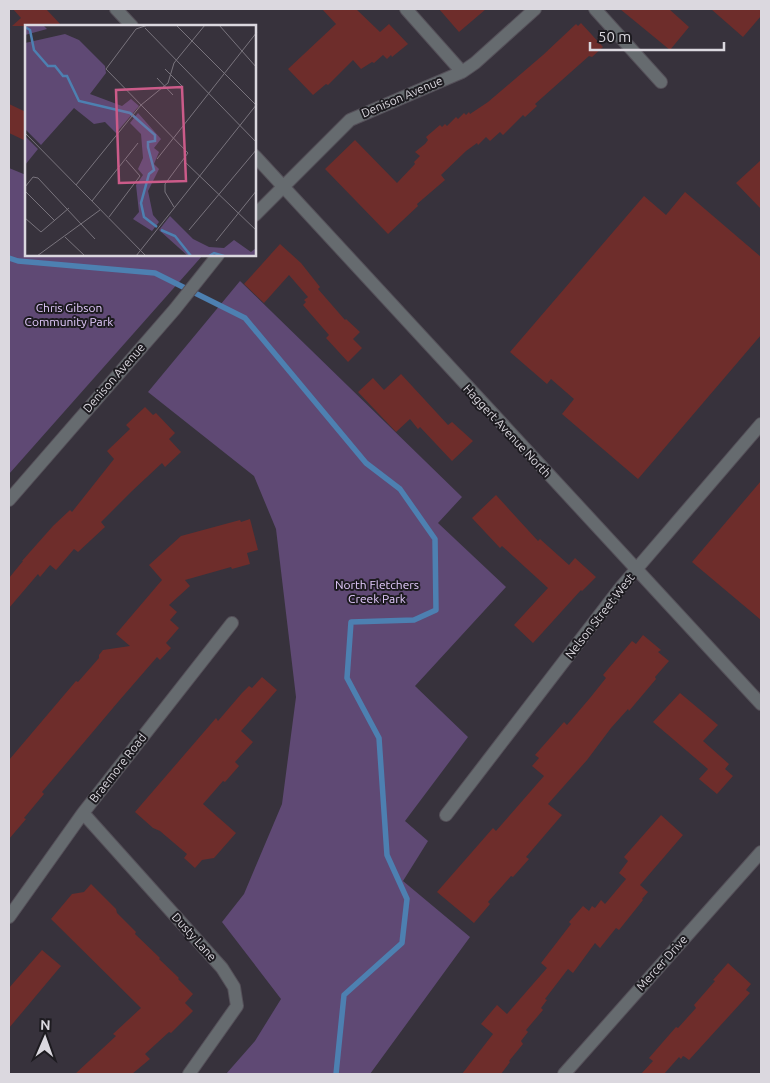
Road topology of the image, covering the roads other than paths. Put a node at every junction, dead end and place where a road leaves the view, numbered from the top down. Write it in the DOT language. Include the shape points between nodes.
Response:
graph roads {
  1 [pos="116,9"];
  2 [pos="406,9"];
  3 [pos="534,9"];
  4 [pos="595,9"];
  5 [pos="131,25"];
  6 [pos="462,72"];
  7 [pos="661,82"];
  8 [pos="256,157"];
  9 [pos="282,187"];
  10 [pos="256,215"];
  11 [pos="217,256"];
  12 [pos="761,424"];
  13 [pos="9,500"];
  14 [pos="636,570"];
  15 [pos="232,623"];
  16 [pos="761,704"];
  17 [pos="83,813"];
  18 [pos="446,815"];
  19 [pos="761,852"];
  20 [pos="9,917"];
  21 [pos="189,1074"];
  22 [pos="564,1074"];
  1 -- 5 [label="street"];
  2 -- 6 [label="street"];
  3 -- 6 [label="street, Denison Avenue"];
  4 -- 7 [label="street"];
  6 -- 9 [label="street, Denison Avenue" via="350,120"];
  8 -- 9 [label="street, Haggert Avenue North"];
  9 -- 10 [label="street, Denison Avenue"];
  9 -- 14 [label="street, Haggert Avenue North"];
  11 -- 13 [label="street, Denison Avenue"];
  12 -- 14 [label="street, Nelson Street West"];
  14 -- 16 [label="street, Haggert Avenue North"];
  14 -- 18 [label="street, Nelson Street West"];
  15 -- 17 [label="street, Braemore Road"];
  17 -- 20 [label="street, Braemore Road"];
  17 -- 21 [label="street, Dusty Lane" via="222,968 234,987 238,1006"];
  19 -- 22 [label="street, Mercer Drive"];
}
